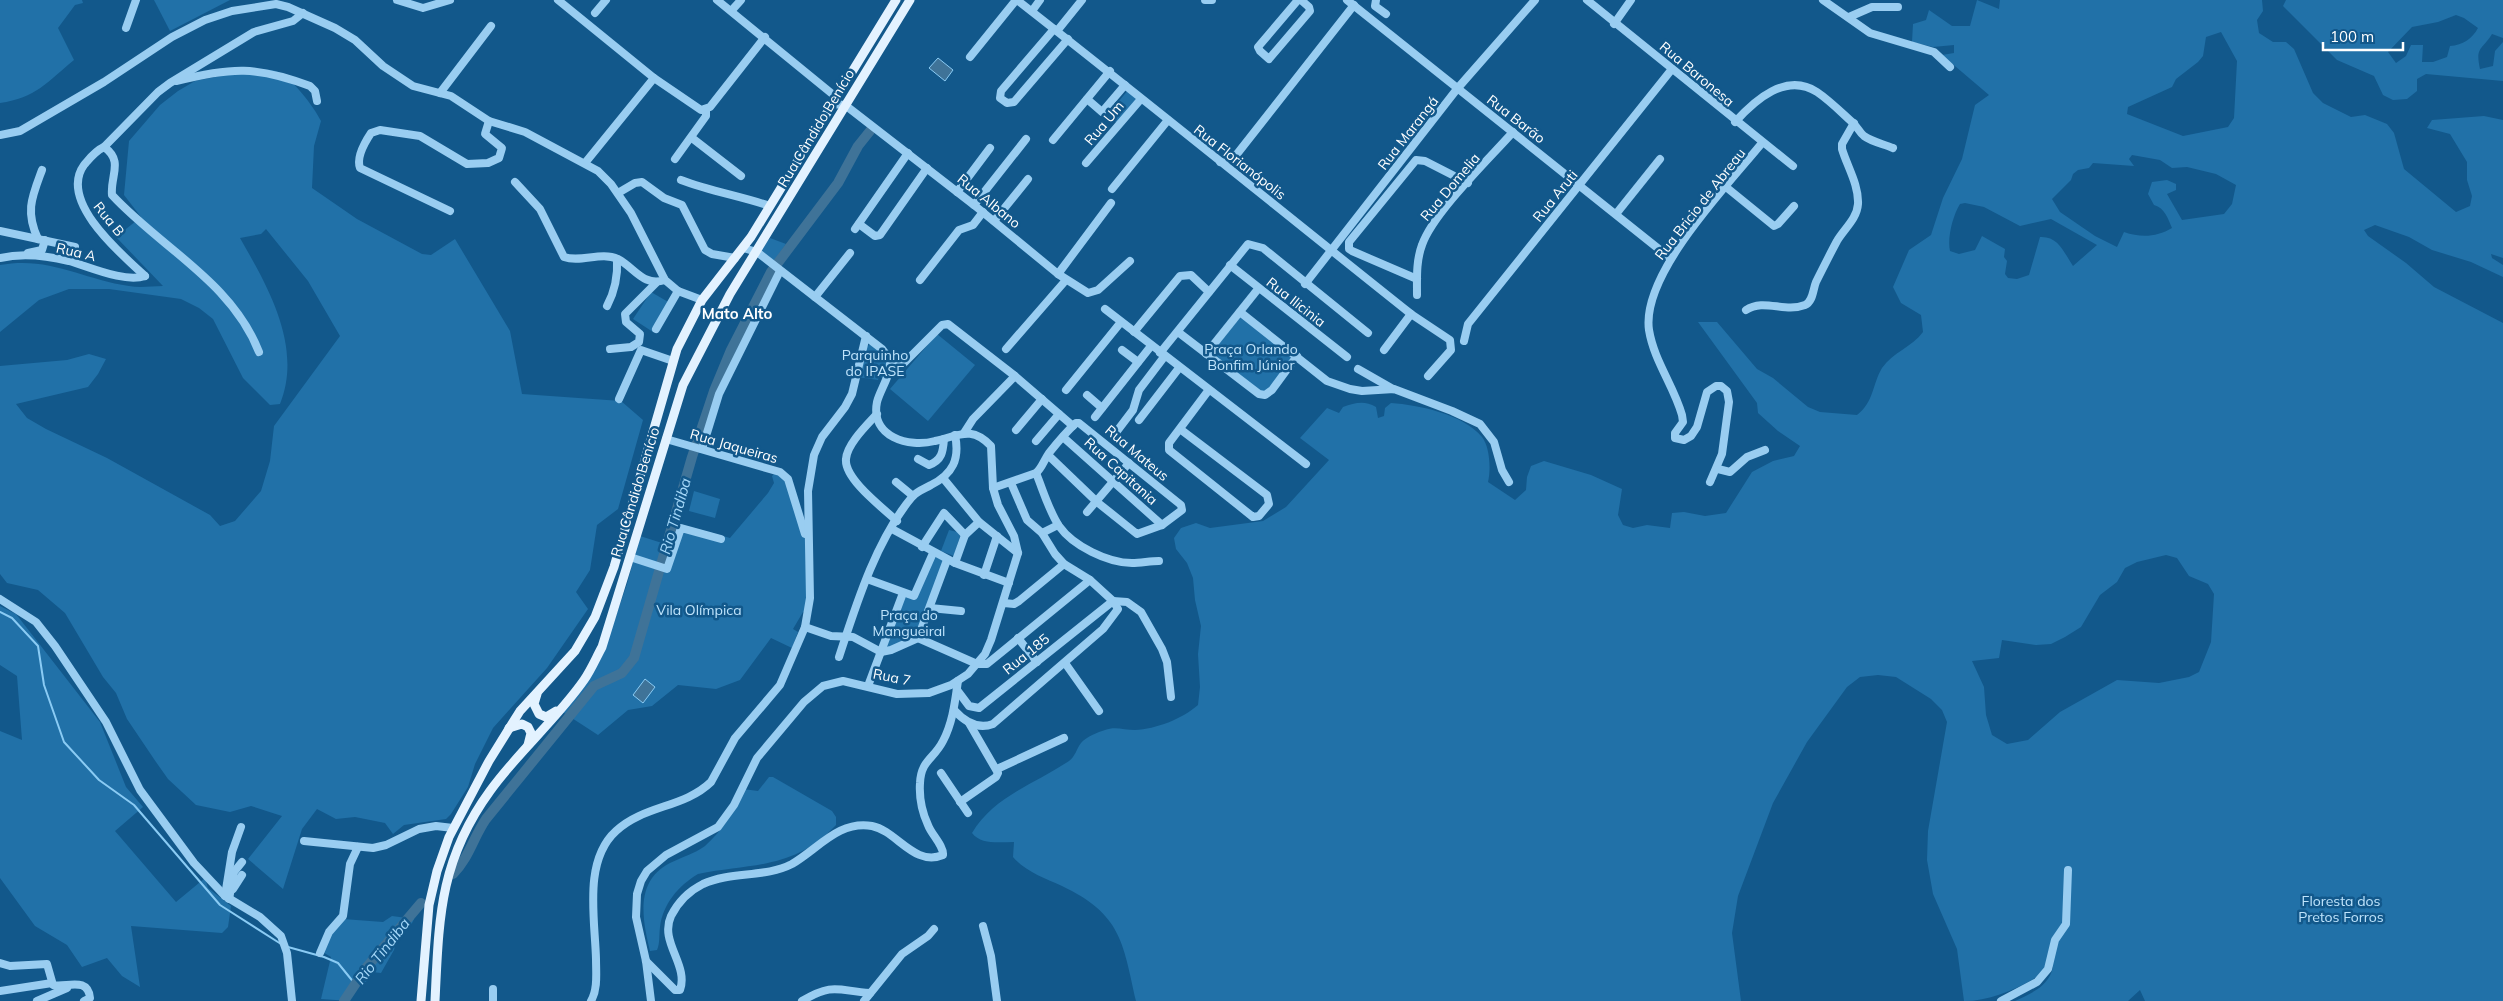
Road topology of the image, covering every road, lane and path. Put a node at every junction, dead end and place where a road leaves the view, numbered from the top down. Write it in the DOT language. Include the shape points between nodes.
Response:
graph roads {
  1 [pos="136,0"];
  2 [pos="397,0"];
  3 [pos="450,0"];
  4 [pos="558,0"];
  5 [pos="606,0"];
  6 [pos="719,0"];
  7 [pos="741,0"];
  8 [pos="896,0"];
  9 [pos="910,0"];
  10 [pos="1016,0"];
  11 [pos="1040,0"];
  12 [pos="1082,0"];
  13 [pos="1205,0"];
  14 [pos="1212,0"];
  15 [pos="1376,0"];
  16 [pos="1535,0"];
  17 [pos="1587,0"];
  18 [pos="1631,0"];
  19 [pos="1303,1"];
  20 [pos="1824,1"];
  21 [pos="275,2"];
  22 [pos="1350,3"];
  23 [pos="1898,7"];
  24 [pos="732,10"];
  25 [pos="1032,11"];
  26 [pos="303,13"];
  27 [pos="595,13"];
  28 [pos="1386,14"];
  29 [pos="1849,17"];
  30 [pos="1614,24"];
  31 [pos="491,26"];
  32 [pos="126,28"];
  33 [pos="1055,30"];
  34 [pos="765,37"];
  35 [pos="1068,39"];
  36 [pos="970,57"];
  37 [pos="1950,67"];
  38 [pos="1672,69"];
  39 [pos="1110,71"];
  40 [pos="654,78"];
  41 [pos="170,83"];
  42 [pos="1125,85"];
  43 [pos="1457,90"];
  44 [pos="440,93"];
  45 [pos="1141,98"];
  46 [pos="1087,99"];
  47 [pos="317,101"];
  48 [pos="833,101"];
  49 [pos="845,104"];
  50 [pos="706,109"];
  51 [pos="1168,120"];
  52 [pos="489,121"];
  53 [pos="1735,122"];
  54 [pos="1854,123"];
  55 [pos="1513,132"];
  56 [pos="0,135"];
  57 [pos="692,138"];
  58 [pos="1026,138"];
  59 [pos="1053,140"];
  60 [pos="1762,143"];
  61 [pos="104,147"];
  62 [pos="990,148"];
  63 [pos="1893,148"];
  64 [pos="908,153"];
  65 [pos="1237,154"];
  66 [pos="675,159"];
  67 [pos="1660,159"];
  68 [pos="1220,162"];
  69 [pos="585,163"];
  70 [pos="1086,164"];
  71 [pos="1792,166"];
  72 [pos="927,168"];
  73 [pos="42,170"];
  74 [pos="1232,172"];
  75 [pos="741,176"];
  76 [pos="1028,179"];
  77 [pos="681,180"];
  78 [pos="515,182"];
  79 [pos="1468,183"];
  80 [pos="1579,186"];
  81 [pos="1726,187"];
  82 [pos="1112,189"];
  83 [pos="618,192"];
  84 [pos="958,192"];
  85 [pos="1111,203"];
  86 [pos="974,205"];
  87 [pos="770,206"];
  88 [pos="1794,206"];
  89 [pos="450,211"];
  90 [pos="983,212"];
  91 [pos="1616,214"];
  92 [pos="994,221"];
  93 [pos="0,231"];
  94 [pos="42,239"];
  95 [pos="75,247"];
  96 [pos="743,248"];
  97 [pos="1332,251"];
  98 [pos="757,252"];
  99 [pos="850,253"];
  100 [pos="19,255"];
  101 [pos="0,258"];
  102 [pos="735,258"];
  103 [pos="1670,258"];
  104 [pos="617,259"];
  105 [pos="1130,261"];
  106 [pos="1230,265"];
  107 [pos="777,268"];
  108 [pos="1058,274"];
  109 [pos="145,276"];
  110 [pos="1417,279"];
  111 [pos="665,280"];
  112 [pos="920,280"];
  113 [pos="1066,280"];
  114 [pos="656,283"];
  115 [pos="1305,284"];
  116 [pos="1258,288"];
  117 [pos="678,291"];
  118 [pos="1209,292"];
  119 [pos="1417,295"];
  120 [pos="815,297"];
  121 [pos="702,300"];
  122 [pos="606,306"];
  123 [pos="1105,309"];
  124 [pos="1746,310"];
  125 [pos="1240,312"];
  126 [pos="1411,314"];
  127 [pos="1121,322"];
  128 [pos="656,329"];
  129 [pos="1134,332"];
  130 [pos="1178,332"];
  131 [pos="1368,333"];
  132 [pos="866,336"];
  133 [pos="1464,341"];
  134 [pos="1151,346"];
  135 [pos="610,349"];
  136 [pos="1006,349"];
  137 [pos="1122,350"];
  138 [pos="1384,350"];
  139 [pos="260,352"];
  140 [pos="1206,354"];
  141 [pos="1162,355"];
  142 [pos="1297,356"];
  143 [pos="1347,358"];
  144 [pos="673,361"];
  145 [pos="890,361"];
  146 [pos="1138,362"];
  147 [pos="1179,368"];
  148 [pos="1358,370"];
  149 [pos="1015,376"];
  150 [pos="1428,376"];
  151 [pos="1394,389"];
  152 [pos="1066,390"];
  153 [pos="1208,391"];
  154 [pos="1087,395"];
  155 [pos="619,399"];
  156 [pos="1042,399"];
  157 [pos="1102,408"];
  158 [pos="877,414"];
  159 [pos="1059,414"];
  160 [pos="1095,417"];
  161 [pos="1139,420"];
  162 [pos="1074,424"];
  163 [pos="1180,429"];
  164 [pos="1016,430"];
  165 [pos="964,433"];
  166 [pos="955,435"];
  167 [pos="1114,436"];
  168 [pos="1063,437"];
  169 [pos="666,439"];
  170 [pos="944,439"];
  171 [pos="1036,441"];
  172 [pos="698,448"];
  173 [pos="1765,450"];
  174 [pos="1048,455"];
  175 [pos="918,459"];
  176 [pos="1128,463"];
  177 [pos="1306,464"];
  178 [pos="1718,469"];
  179 [pos="1036,473"];
  180 [pos="943,478"];
  181 [pos="896,482"];
  182 [pos="1114,482"];
  183 [pos="1509,482"];
  184 [pos="1710,482"];
  185 [pos="1011,483"];
  186 [pos="993,488"];
  187 [pos="913,496"];
  188 [pos="1097,502"];
  189 [pos="1087,512"];
  190 [pos="897,521"];
  191 [pos="979,522"];
  192 [pos="1058,525"];
  193 [pos="1162,525"];
  194 [pos="892,529"];
  195 [pos="1042,533"];
  196 [pos="965,535"];
  197 [pos="997,536"];
  198 [pos="721,539"];
  199 [pos="808,541"];
  200 [pos="922,547"];
  201 [pos="1018,552"];
  202 [pos="934,554"];
  203 [pos="630,557"];
  204 [pos="951,561"];
  205 [pos="1159,561"];
  206 [pos="1064,564"];
  207 [pos="984,575"];
  208 [pos="866,579"];
  209 [pos="1090,580"];
  210 [pos="1009,583"];
  211 [pos="903,593"];
  212 [pos="0,599"];
  213 [pos="1113,600"];
  214 [pos="1004,603"];
  215 [pos="930,608"];
  216 [pos="961,611"];
  217 [pos="805,627"];
  218 [pos="846,637"];
  219 [pos="918,638"];
  220 [pos="1018,638"];
  221 [pos="881,652"];
  222 [pos="839,657"];
  223 [pos="1037,662"];
  224 [pos="1065,663"];
  225 [pos="977,664"];
  226 [pos="958,681"];
  227 [pos="868,686"];
  228 [pos="956,690"];
  229 [pos="538,692"];
  230 [pos="1171,697"];
  231 [pos="566,703"];
  232 [pos="954,710"];
  233 [pos="1099,711"];
  234 [pos="969,723"];
  235 [pos="509,728"];
  236 [pos="1064,738"];
  237 [pos="528,745"];
  238 [pos="996,769"];
  239 [pos="941,773"];
  240 [pos="960,802"];
  241 [pos="968,813"];
  242 [pos="240,827"];
  243 [pos="453,828"];
  244 [pos="304,841"];
  245 [pos="358,847"];
  246 [pos="242,862"];
  247 [pos="2068,870"];
  248 [pos="242,875"];
  249 [pos="232,890"];
  250 [pos="227,897"];
  251 [pos="983,926"];
  252 [pos="934,929"];
  253 [pos="320,953"];
  254 [pos="646,961"];
  255 [pos="0,963"];
  256 [pos="52,983"];
  257 [pos="79,984"];
  258 [pos="493,988"];
  259 [pos="0,991"];
  260 [pos="870,993"];
  261 [pos="37,1001"];
  262 [pos="84,1001"];
  263 [pos="292,1001"];
  264 [pos="421,1001"];
  265 [pos="435,1001"];
  266 [pos="493,1001"];
  267 [pos="591,1001"];
  268 [pos="651,1001"];
  269 [pos="802,1001"];
  270 [pos="864,1001"];
  271 [pos="997,1001"];
  272 [pos="2001,1001"];
  1 -- 32 [label="street"];
  2 -- 3 [label="street" via="423,8"];
  4 -- 40 [label="street"];
  5 -- 27 [label="street"];
  6 -- 24 [label="street"];
  7 -- 24 [label="street"];
  8 -- 48 [label="main road, Rua Cândido Benício"];
  9 -- 49 [label="main road, Rua Cândido Benício"];
  10 -- 25 [label="street, Rua Florianópolis"];
  10 -- 36 [label="street"];
  11 -- 25 [label="street"];
  12 -- 33 [label="street"];
  13 -- 14 [label="street"];
  15 -- 28 [label="street" via="1376,7"];
  16 -- 43 [label="street, Rua Marangá"];
  17 -- 30 [label="street, Rua Baronesa"];
  18 -- 30 [label="street"];
  19 -- 19 [label="street" via="1258,47 1269,60 1310,11"];
  20 -- 29 [label="street"];
  21 -- 26 [label="street"];
  21 -- 56 [label="street" via="205,20 20,131"];
  22 -- 43 [label="street, Rua Barão"];
  22 -- 65 [label="street"];
  23 -- 29 [label="street" via="1872,7"];
  24 -- 34 [label="street"];
  25 -- 33 [label="street, Rua Florianópolis"];
  26 -- 41 [label="street, Rua B" via="293,22 254,32"];
  26 -- 44 [label="street" via="356,40 383,66 413,86"];
  29 -- 37 [label="street" via="1870,33 1934,52"];
  30 -- 38 [label="street, Rua Baronesa"];
  31 -- 44 [label="street"];
  33 -- 35 [label="street, Rua Florianópolis"];
  33 -- 35 [label="street" via="1000,92 1000,98 1008,103 1014,102"];
  34 -- 48 [label="street"];
  34 -- 50 [label="street"];
  35 -- 39 [label="street, Rua Florianópolis"];
  38 -- 53 [label="street, Rua Baronesa"];
  38 -- 80 [label="street, Rua Aruti"];
  39 -- 42 [label="street, Rua Florianópolis"];
  39 -- 46 [label="street"];
  40 -- 50 [label="street" via="697,108"];
  40 -- 69 [label="street"];
  41 -- 47 [label="street" via="238,70 264,71 310,86 316,91"];
  41 -- 61 [label="street, Rua B"];
  42 -- 45 [label="street, Rua Florianópolis"];
  42 -- 46 [label="street" via="1102,112"];
  43 -- 55 [label="street, Rua Barão"];
  43 -- 97 [label="street, Rua Marangá"];
  44 -- 52 [label="street" via="458,100"];
  45 -- 51 [label="street, Rua Florianópolis"];
  45 -- 70 [label="street, Rua Um"];
  46 -- 59 [label="street"];
  48 -- 49 [label="street"];
  48 -- 87 [label="main road, Rua Cândido Benício"];
  49 -- 64 [label="street, Rua Albano"];
  49 -- 98 [label="main road, Rua Cândido Benício"];
  50 -- 57 [label="street" via="706,116"];
  51 -- 68 [label="street, Rua Florianópolis"];
  51 -- 82 [label="street"];
  52 -- 69 [label="street" via="525,132"];
  52 -- 89 [label="street" via="486,134 502,148 499,158 488,163 467,164 420,136 380,130 371,133 361,153 358,160 360,168"];
  53 -- 54 [label="street" via="1757,99 1780,87 1791,86 1816,91"];
  53 -- 60 [label="street, Rua Baronesa"];
  54 -- 63 [label="street" via="1870,140"];
  54 -- 124 [label="street" via="1842,144 1858,205 1816,282 1810,302 1786,308 1759,304"];
  55 -- 79 [label="street, Rua Domelia"];
  55 -- 80 [label="street, Rua Barão"];
  57 -- 66 [label="street"];
  57 -- 75 [label="street"];
  58 -- 86 [label="street"];
  60 -- 71 [label="street, Rua Baronesa"];
  60 -- 81 [label="street, Rua Bricio de Abreau"];
  61 -- 109 [label="street, Rua B" via="94,153 82,169 78,183 81,203 115,247"];
  61 -- 139 [label="street" via="112,152 116,162 112,195 133,217 212,282 244,322"];
  62 -- 84 [label="street"];
  64 -- 72 [label="street, Rua Albano"];
  64 -- 72 [label="street" via="857,227 875,236 880,235"];
  65 -- 68 [label="street"];
  65 -- 74 [label="street"];
  67 -- 91 [label="street"];
  68 -- 74 [label="street, Rua Florianópolis"];
  69 -- 83 [label="street" via="598,171"];
  72 -- 84 [label="street, Rua Albano"];
  73 -- 94 [label="street" via="30,208 34,230"];
  74 -- 97 [label="street, Rua Florianópolis"];
  76 -- 92 [label="street"];
  77 -- 87 [label="street"];
  78 -- 104 [label="street" via="540,209 564,257 579,260 607,256"];
  79 -- 110 [label="street, Rua Domelia" via="1427,234 1418,261"];
  79 -- 110 [label="street" via="1416,160 1349,242 1352,251"];
  80 -- 91 [label="street, Rua Barão"];
  80 -- 133 [label="street, Rua Aruti" via="1468,324"];
  81 -- 88 [label="street" via="1774,226"];
  81 -- 103 [label="street, Rua Bricio de Abreau"];
  83 -- 102 [label="street" via="639,182 647,184 657,193 682,205 705,250"];
  83 -- 111 [label="street"];
  84 -- 86 [label="street, Rua Albano"];
  85 -- 108 [label="street"];
  86 -- 90 [label="street, Rua Albano"];
  87 -- 96 [label="main road, Rua Cândido Benício"];
  90 -- 92 [label="street, Rua Albano"];
  90 -- 112 [label="street" via="973,225 958,230"];
  91 -- 103 [label="street, Rua Barão"];
  92 -- 108 [label="street, Rua Albano"];
  93 -- 94 [label="street"];
  94 -- 95 [label="street"];
  94 -- 100 [label="street" via="42,250"];
  96 -- 98 [label="street"];
  96 -- 102 [label="main road, Rua Cândido Benício"];
  97 -- 115 [label="street, Rua Marangá"];
  97 -- 126 [label="street, Rua Florianópolis"];
  98 -- 107 [label="street"];
  98 -- 169 [label="main road, Rua Cândido Benício" via="730,294 683,385"];
  99 -- 120 [label="street"];
  100 -- 101 [label="street, Rua A"];
  100 -- 109 [label="street, Rua A" via="68,261 127,277"];
  102 -- 121 [label="main road, Rua Cândido Benício"];
  103 -- 178 [label="street, Rua Bricio de Abreau" via="1652,296 1649,330 1682,415 1683,422 1675,438 1684,440 1695,432 1711,388 1725,388 1729,395"];
  104 -- 114 [label="street" via="642,278"];
  104 -- 122 [label="street" via="613,296"];
  105 -- 113 [label="street, Rua Albano" via="1094,292"];
  106 -- 115 [label="street" via="1244,246 1258,246"];
  106 -- 116 [label="street, Rua Ilicinia"];
  106 -- 118 [label="street"];
  107 -- 120 [label="street"];
  107 -- 172 [label="street" via="731,366"];
  108 -- 113 [label="street, Rua Albano"];
  110 -- 119 [label="street, Rua Domelia"];
  111 -- 114 [label="street"];
  111 -- 117 [label="street"];
  113 -- 136 [label="street"];
  114 -- 135 [label="street" via="625,314 626,322 639,331 639,342 631,347"];
  115 -- 131 [label="street"];
  116 -- 125 [label="street"];
  116 -- 143 [label="street, Rua Ilicinia"];
  117 -- 121 [label="street"];
  117 -- 128 [label="street"];
  118 -- 129 [label="street" via="1191,274 1180,276"];
  118 -- 130 [label="street"];
  120 -- 132 [label="street"];
  121 -- 144 [label="main road, Rua Cândido Benício"];
  123 -- 127 [label="street"];
  125 -- 140 [label="street"];
  125 -- 142 [label="street"];
  126 -- 138 [label="street"];
  126 -- 150 [label="street, Rua Florianópolis" via="1450,340 1451,350"];
  127 -- 129 [label="street"];
  127 -- 152 [label="street"];
  129 -- 134 [label="street"];
  130 -- 140 [label="street"];
  130 -- 141 [label="street"];
  132 -- 145 [label="street" via="882,349"];
  132 -- 199 [label="street" via="852,394 822,437 814,455 808,491"];
  134 -- 141 [label="street"];
  134 -- 146 [label="street"];
  137 -- 146 [label="street"];
  140 -- 142 [label="street" via="1262,395 1272,390"];
  141 -- 147 [label="street"];
  141 -- 167 [label="street" via="1139,390 1133,410"];
  142 -- 151 [label="street" via="1339,386 1362,391"];
  144 -- 155 [label="street" via="641,350"];
  144 -- 229 [label="main road, Rua Cândido Benício" via="604,597 575,651"];
  145 -- 149 [label="street, Rua Mateus" via="904,363 942,325 948,324"];
  145 -- 158 [label="street"];
  146 -- 157 [label="street"];
  147 -- 153 [label="street"];
  147 -- 161 [label="street"];
  148 -- 151 [label="street"];
  149 -- 156 [label="street, Rua Mateus"];
  149 -- 165 [label="street" via="973,419"];
  151 -- 183 [label="street" via="1480,424 1494,442"];
  153 -- 163 [label="street"];
  153 -- 177 [label="street"];
  154 -- 157 [label="street"];
  156 -- 159 [label="street, Rua Mateus"];
  156 -- 164 [label="street"];
  157 -- 160 [label="street"];
  158 -- 170 [label="street" via="881,426 890,436 907,444"];
  158 -- 190 [label="street" via="849,450 846,466 854,479"];
  159 -- 162 [label="street, Rua Mateus"];
  159 -- 171 [label="street"];
  162 -- 168 [label="street"];
  162 -- 176 [label="street, Rua Mateus" via="1083,424"];
  163 -- 163 [label="street" via="1169,443 1171,453 1253,516 1259,516 1269,504 1268,495"];
  165 -- 166 [label="street"];
  165 -- 186 [label="street" via="974,433 991,446"];
  166 -- 170 [label="street"];
  166 -- 180 [label="street" via="958,453"];
  168 -- 174 [label="street"];
  168 -- 182 [label="street, Rua Capitania"];
  169 -- 172 [label="street, Rua Jaqueiras"];
  169 -- 203 [label="main road, Rua Cândido Benício"];
  170 -- 175 [label="street" via="943,453 938,460 929,464"];
  172 -- 199 [label="street, Rua Jaqueiras" via="785,475"];
  173 -- 178 [label="street" via="1747,457 1730,472"];
  174 -- 179 [label="street"];
  174 -- 188 [label="street"];
  176 -- 182 [label="street"];
  176 -- 193 [label="street, Rua Mateus" via="1181,505 1181,513"];
  178 -- 184 [label="street"];
  179 -- 185 [label="street"];
  179 -- 192 [label="street"];
  180 -- 187 [label="street"];
  180 -- 191 [label="street"];
  181 -- 187 [label="street"];
  182 -- 188 [label="street"];
  182 -- 193 [label="street, Rua Capitania"];
  185 -- 186 [label="street"];
  185 -- 195 [label="street" via="1027,520"];
  186 -- 201 [label="street"];
  187 -- 190 [label="street"];
  188 -- 189 [label="street"];
  188 -- 193 [label="street" via="1137,534"];
  190 -- 194 [label="street"];
  191 -- 196 [label="street"];
  191 -- 197 [label="street"];
  192 -- 195 [label="street"];
  192 -- 205 [label="street" via="1084,549 1132,563"];
  194 -- 200 [label="street"];
  194 -- 208 [label="street"];
  195 -- 206 [label="street"];
  196 -- 200 [label="street" via="944,513"];
  196 -- 204 [label="street"];
  197 -- 201 [label="street"];
  197 -- 207 [label="street"];
  198 -- 203 [label="street" via="680,528 668,568"];
  199 -- 217 [label="street" via="810,598"];
  200 -- 202 [label="street"];
  201 -- 210 [label="street, Rua 7"];
  202 -- 204 [label="street"];
  202 -- 211 [label="street" via="917,594"];
  203 -- 231 [label="main road, Rua Cândido Benício" via="602,647 584,680"];
  204 -- 207 [label="street"];
  204 -- 215 [label="street"];
  206 -- 209 [label="street"];
  206 -- 214 [label="street" via="1019,601"];
  207 -- 210 [label="street"];
  208 -- 211 [label="street"];
  208 -- 218 [label="street"];
  209 -- 213 [label="street"];
  209 -- 220 [label="street"];
  210 -- 214 [label="street, Rua 7"];
  211 -- 221 [label="street"];
  212 -- 250 [label="street" via="36,622 55,646 106,722 148,803 194,863"];
  213 -- 223 [label="street, Rua 185"];
  213 -- 224 [label="street" via="1118,609 1110,622"];
  213 -- 230 [label="street" via="1127,602 1141,612 1164,656"];
  214 -- 225 [label="street, Rua 7" via="992,640"];
  215 -- 216 [label="street"];
  215 -- 219 [label="street"];
  217 -- 218 [label="street"];
  217 -- 267 [label="street" via="780,685 735,738 711,782 687,799 635,817 608,841 596,866 594,881 596,970"];
  218 -- 221 [label="street" via="864,641"];
  218 -- 222 [label="street"];
  219 -- 221 [label="street"];
  219 -- 225 [label="street"];
  220 -- 223 [label="street"];
  220 -- 225 [label="street" via="987,664"];
  221 -- 227 [label="street"];
  223 -- 228 [label="street, Rua 185" via="979,708 969,706"];
  224 -- 233 [label="street"];
  224 -- 234 [label="street" via="993,724 984,727"];
  225 -- 226 [label="street, Rua 7"];
  226 -- 227 [label="street, Rua 7" via="929,693 912,695"];
  226 -- 228 [label="street"];
  227 -- 254 [label="street, Rua 7" via="843,681 814,692 756,758 734,805 718,827 666,855 647,871 641,881 636,909"];
  228 -- 232 [label="street"];
  229 -- 231 [label="main road" via="534,704 540,716 551,715"];
  229 -- 235 [label="main road, Rua Cândido Benício" via="520,710"];
  231 -- 237 [label="main road, Rua Cândido Benício"];
  232 -- 234 [label="street"];
  232 -- 254 [label="street" via="943,741 922,767 920,782 923,814 943,855 938,857 910,851 877,828 843,828 791,864 710,882 688,894 675,909 668,930 682,981 680,990 675,990"];
  234 -- 238 [label="street"];
  235 -- 237 [label="main road" via="522,724 528,727 531,733"];
  235 -- 243 [label="main road, Rua Cândido Benício"];
  236 -- 238 [label="street"];
  237 -- 265 [label="main road, Rua Cândido Benício" via="491,789 460,840 440,912"];
  238 -- 240 [label="street" via="996,777"];
  239 -- 240 [label="street"];
  240 -- 241 [label="street"];
  242 -- 250 [label="street" via="230,863"];
  243 -- 245 [label="street" via="426,827 381,846"];
  243 -- 264 [label="main road, Rua Cândido Benício" via="431,890"];
  244 -- 245 [label="street"];
  245 -- 253 [label="street" via="350,864 343,916 330,932"];
  246 -- 249 [label="street" via="234,872"];
  247 -- 272 [label="street" via="2066,924 2056,940 2048,969 2037,982"];
  248 -- 249 [label="street"];
  249 -- 250 [label="street"];
  250 -- 263 [label="street" via="270,924 284,942"];
  251 -- 271 [label="street"];
  252 -- 260 [label="street" via="902,954"];
  254 -- 268 [label="street, Rua 7"];
  255 -- 256 [label="street" via="10,966 47,964"];
  256 -- 257 [label="street" via="58,986"];
  256 -- 259 [label="street"];
  257 -- 261 [label="street"];
  257 -- 262 [label="street" via="84,985 89,993 90,998"];
  258 -- 266 [label="street"];
  260 -- 269 [label="street" via="838,988 819,992"];
  260 -- 270 [label="street"];
}
